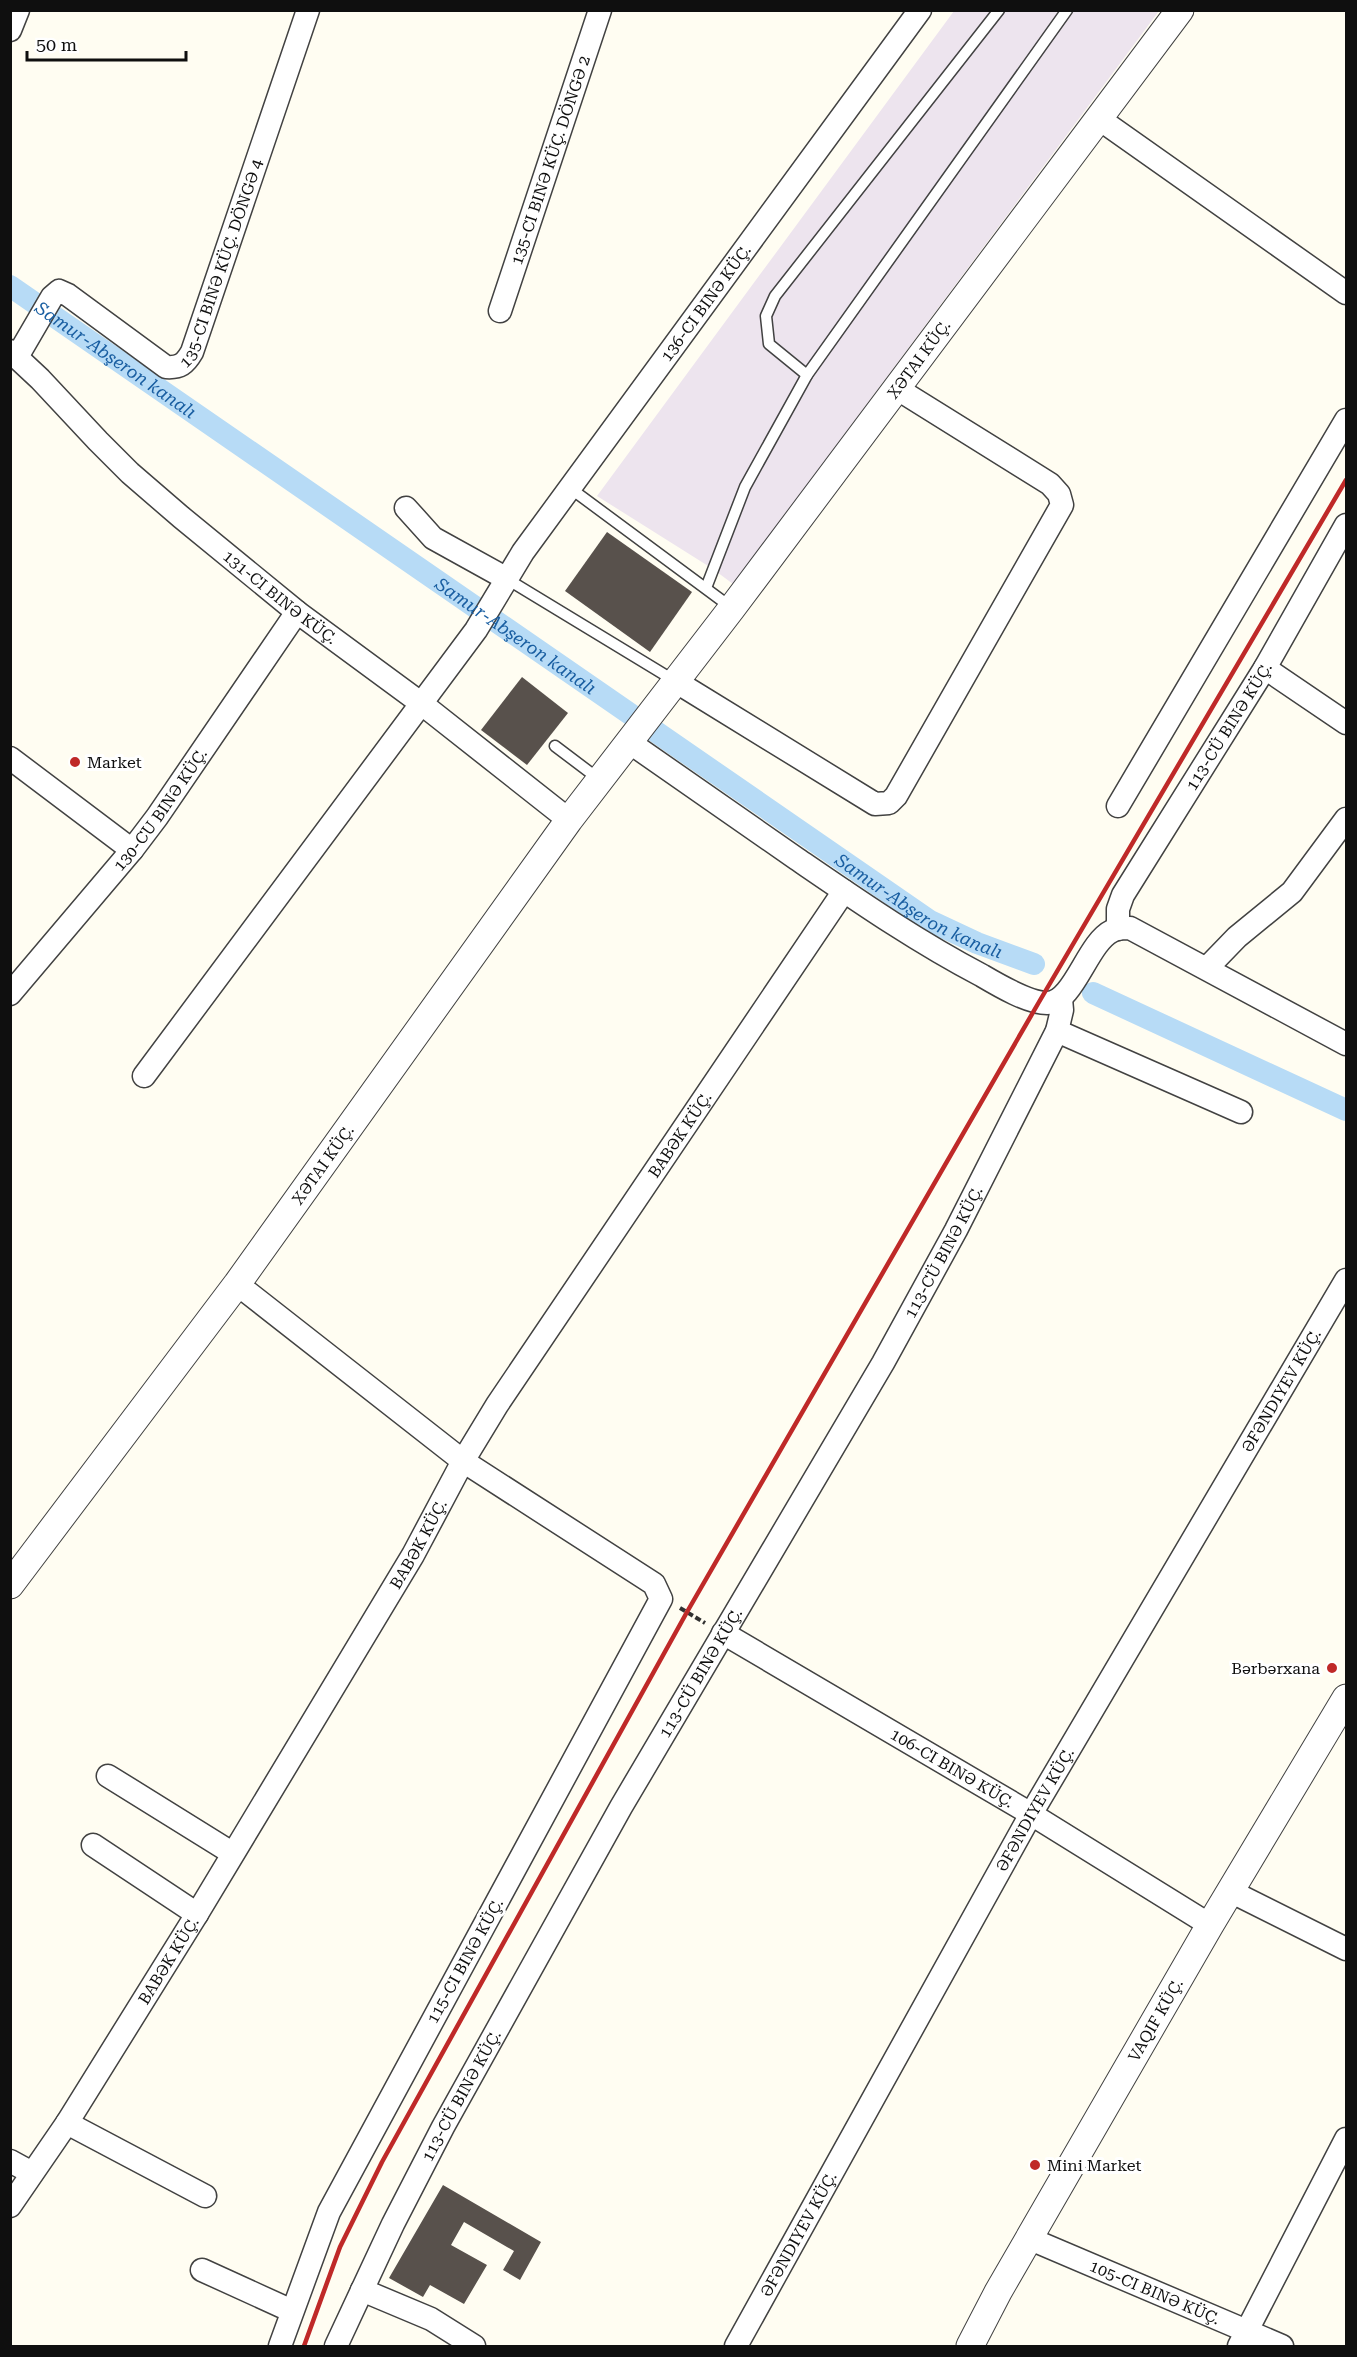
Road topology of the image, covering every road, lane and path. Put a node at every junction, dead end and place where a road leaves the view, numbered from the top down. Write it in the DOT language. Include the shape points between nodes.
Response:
graph roads {
  1 [pos="18,10"];
  2 [pos="308,10"];
  3 [pos="600,10"];
  4 [pos="920,10"];
  5 [pos="999,10"];
  6 [pos="1067,10"];
  7 [pos="1180,10"];
  8 [pos="10,30"];
  9 [pos="1098,118"];
  10 [pos="1347,293"];
  11 [pos="500,311"];
  12 [pos="14,354"];
  13 [pos="807,375"];
  14 [pos="896,388"];
  15 [pos="1347,420"];
  16 [pos="570,488"];
  17 [pos="406,508"];
  18 [pos="1347,525"];
  19 [pos="507,579"];
  20 [pos="706,588"];
  21 [pos="732,608"];
  22 [pos="297,612"];
  23 [pos="1264,668"];
  24 [pos="675,681"];
  25 [pos="422,704"];
  26 [pos="1347,723"];
  27 [pos="629,742"];
  28 [pos="555,746"];
  29 [pos="10,758"];
  30 [pos="600,780"];
  31 [pos="1118,806"];
  32 [pos="1347,819"];
  33 [pos="570,820"];
  34 [pos="132,850"];
  35 [pos="844,891"];
  36 [pos="1118,929"];
  37 [pos="1207,968"];
  38 [pos="10,994"];
  39 [pos="1061,999"];
  40 [pos="1057,1031"];
  41 [pos="1347,1044"];
  42 [pos="144,1076"];
  43 [pos="1240,1112"];
  44 [pos="1347,1280"];
  45 [pos="237,1284"];
  46 [pos="463,1461"];
  47 [pos="10,1585"];
  48 [pos="658,1591"];
  49 [pos="723,1634"];
  50 [pos="1347,1698"];
  51 [pos="108,1776"];
  52 [pos="1031,1814"];
  53 [pos="93,1845"];
  54 [pos="232,1853"];
  55 [pos="1230,1891"];
  56 [pos="197,1914"];
  57 [pos="1210,1925"];
  58 [pos="1347,1949"];
  59 [pos="67,2123"];
  60 [pos="1347,2139"];
  61 [pos="10,2161"];
  62 [pos="32,2174"];
  63 [pos="205,2196"];
  64 [pos="10,2206"];
  65 [pos="1028,2238"];
  66 [pos="202,2270"];
  67 [pos="362,2290"];
  68 [pos="292,2311"];
  69 [pos="1243,2339"];
  70 [pos="280,2346"];
  71 [pos="336,2346"];
  72 [pos="474,2346"];
  73 [pos="736,2346"];
  74 [pos="970,2346"];
  75 [pos="1282,2346"];
  1 -- 8 [label="street"];
  2 -- 12 [label="street, 135-CI BINƏ KÜÇ. DÖNGƏ 4" via="186,362 177,368 166,367 59,291"];
  3 -- 11 [label="street, 135-CI BINƏ KÜÇ. DÖNGƏ 2"];
  4 -- 16 [label="street"];
  5 -- 13 [label="lane" via="775,296 766,316 769,344"];
  6 -- 13 [label="lane"];
  7 -- 9 [label="street, XƏTAI KÜÇ."];
  9 -- 10 [label="street"];
  9 -- 14 [label="street, XƏTAI KÜÇ."];
  12 -- 22 [label="street, 131-CI BINƏ KÜÇ." via="130,473"];
  13 -- 20 [label="lane" via="745,487"];
  14 -- 21 [label="street, XƏTAI KÜÇ."];
  14 -- 24 [label="street" via="1050,484 1062,505 896,796 889,803 875,804"];
  15 -- 31 [label="street"];
  16 -- 19 [label="street"];
  16 -- 20 [label="lane"];
  17 -- 19 [label="street" via="433,538"];
  18 -- 23 [label="street, 113-CÜ BINƏ KÜÇ."];
  19 -- 24 [label="lane"];
  19 -- 25 [label="street" via="476,630"];
  20 -- 21 [label="lane"];
  21 -- 24 [label="street, XƏTAI KÜÇ."];
  22 -- 25 [label="street, 131-CI BINƏ KÜÇ."];
  22 -- 34 [label="street, 130-CU BINƏ KÜÇ."];
  23 -- 26 [label="street"];
  23 -- 36 [label="street, 113-CÜ BINƏ KÜÇ." via="1123,895"];
  24 -- 27 [label="street, XƏTAI KÜÇ."];
  25 -- 33 [label="street, 131-CI BINƏ KÜÇ."];
  25 -- 42 [label="street"];
  27 -- 30 [label="street, XƏTAI KÜÇ."];
  27 -- 35 [label="street"];
  28 -- 30 [label="lane"];
  29 -- 34 [label="street"];
  30 -- 33 [label="street, XƏTAI KÜÇ."];
  32 -- 37 [label="street" via="1292,891"];
  33 -- 45 [label="street, XƏTAI KÜÇ."];
  34 -- 38 [label="street, 130-CU BINƏ KÜÇ."];
  35 -- 39 [label="street" via="894,926 991,981 1039,1002 1054,1003"];
  35 -- 46 [label="street, BABƏK KÜÇ." via="624,1214"];
  36 -- 37 [label="street" via="1143,933"];
  36 -- 39 [label="street" via="1100,941"];
  37 -- 41 [label="street"];
  39 -- 40 [label="street, 113-CÜ BINƏ KÜÇ."];
  40 -- 43 [label="street"];
  40 -- 49 [label="street, 113-CÜ BINƏ KÜÇ." via="883,1363"];
  44 -- 52 [label="street, ƏFƏNDIYEV KÜÇ."];
  45 -- 46 [label="street"];
  45 -- 47 [label="street, XƏTAI KÜÇ."];
  46 -- 48 [label="street"];
  46 -- 54 [label="street, BABƏK KÜÇ." via="413,1555"];
  48 -- 49 [label="path"];
  48 -- 68 [label="street, 115-CI BINƏ KÜÇ." via="530,1844 329,2212"];
  49 -- 52 [label="street"];
  49 -- 67 [label="street, 113-CÜ BINƏ KÜÇ." via="621,1807 443,2127"];
  50 -- 55 [label="street, VAQIF KÜÇ."];
  51 -- 54 [label="street"];
  52 -- 57 [label="street"];
  52 -- 73 [label="street, ƏFƏNDIYEV KÜÇ."];
  53 -- 56 [label="street"];
  54 -- 56 [label="street, BABƏK KÜÇ."];
  55 -- 57 [label="street, VAQIF KÜÇ."];
  55 -- 58 [label="street"];
  56 -- 59 [label="street, BABƏK KÜÇ."];
  57 -- 65 [label="street, VAQIF KÜÇ."];
  59 -- 62 [label="street, BABƏK KÜÇ."];
  59 -- 63 [label="street"];
  60 -- 69 [label="street"];
  61 -- 62 [label="street"];
  62 -- 64 [label="street, BABƏK KÜÇ."];
  65 -- 69 [label="street, 105-CI BINƏ KÜÇ."];
  65 -- 74 [label="street, VAQIF KÜÇ."];
  66 -- 68 [label="street"];
  67 -- 71 [label="street, 113-CÜ BINƏ KÜÇ."];
  67 -- 72 [label="street" via="430,2319"];
  68 -- 70 [label="street, 115-CI BINƏ KÜÇ."];
  69 -- 75 [label="street, 105-CI BINƏ KÜÇ."];
}
